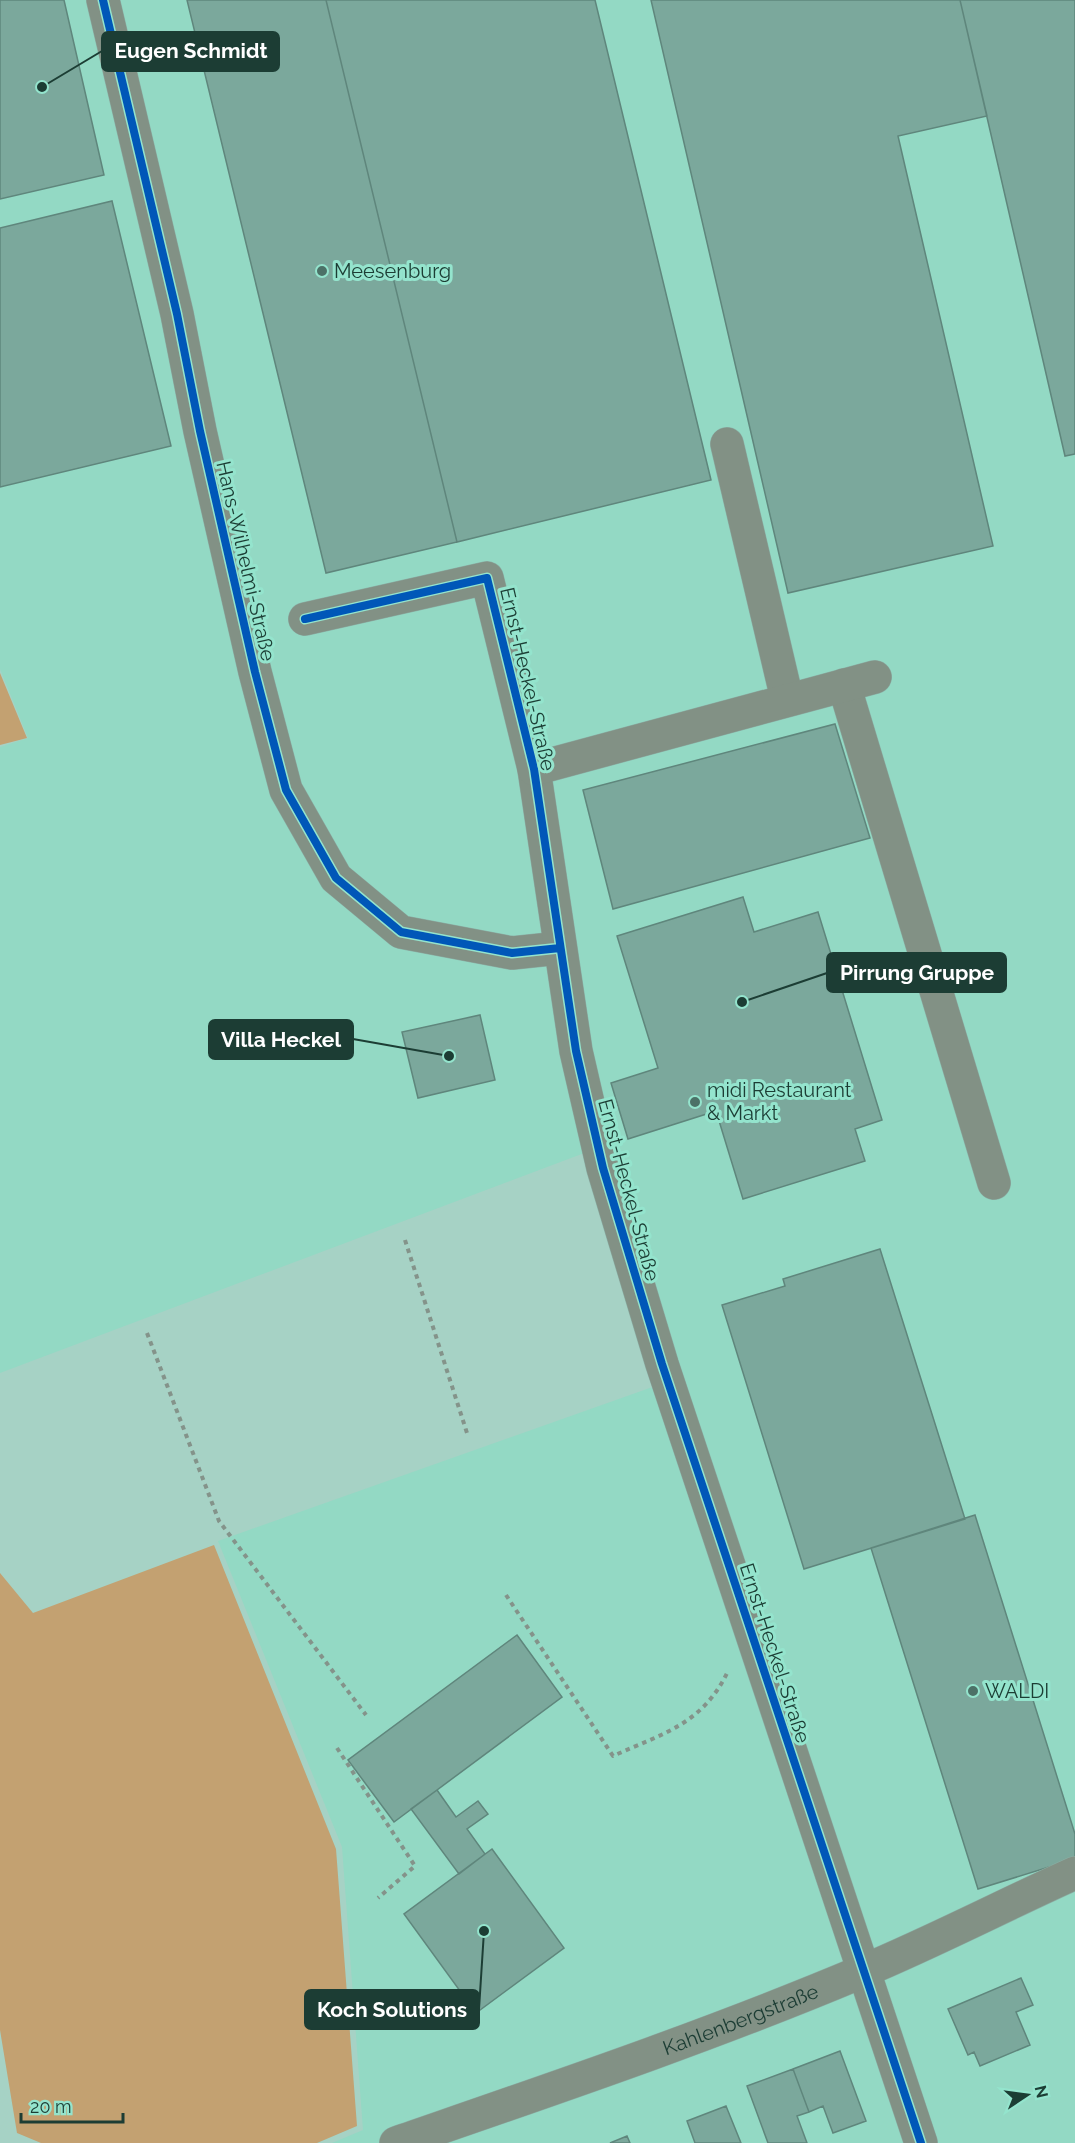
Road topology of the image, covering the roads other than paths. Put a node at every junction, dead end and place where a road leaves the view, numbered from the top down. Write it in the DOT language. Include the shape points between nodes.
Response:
graph roads {
  1 [pos="103,0"];
  2 [pos="727,444"];
  3 [pos="305,619"];
  4 [pos="788,699"];
  5 [pos="534,769"];
  6 [pos="560,948"];
  7 [pos="994,1184"];
  8 [pos="1075,1872"];
  9 [pos="863,1971"];
  10 [pos="396,2143"];
  11 [pos="921,2143"];
  1 -- 6 [label="street, Hans-Wilhelmi-Straße" via="255,672 286,790 336,878 401,932 512,952"];
  2 -- 4 [label="street"];
  3 -- 5 [label="street, Ernst-Heckel-Straße" via="487,578"];
  4 -- 5 [label="street"];
  4 -- 7 [label="street" via="859,681"];
  5 -- 6 [label="street, Ernst-Heckel-Straße"];
  6 -- 9 [label="street, Ernst-Heckel-Straße" via="576,1051 603,1168 665,1375"];
  8 -- 9 [label="street, Kahlenbergstraße"];
  9 -- 10 [label="street, Kahlenbergstraße" via="607,2070"];
  9 -- 11 [label="street, Ernst-Heckel-Straße"];
}
